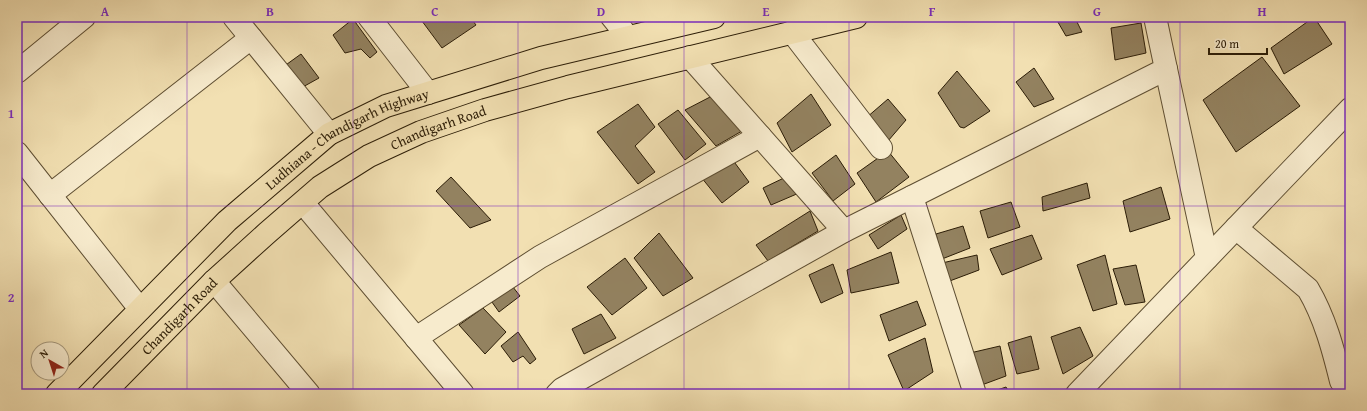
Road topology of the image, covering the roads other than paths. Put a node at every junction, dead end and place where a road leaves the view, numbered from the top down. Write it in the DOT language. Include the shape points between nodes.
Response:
graph roads {
  1 [pos="84,17"];
  2 [pos="234,17"];
  3 [pos="369,17"];
  4 [pos="612,17"];
  5 [pos="714,17"];
  6 [pos="856,17"];
  7 [pos="1155,17"];
  8 [pos="792,32"];
  9 [pos="251,38"];
  10 [pos="628,38"];
  11 [pos="690,57"];
  12 [pos="1166,70"];
  13 [pos="17,72"];
  14 [pos="428,93"];
  15 [pos="1350,109"];
  16 [pos="329,134"];
  17 [pos="760,136"];
  18 [pos="881,148"];
  19 [pos="17,154"];
  20 [pos="50,195"];
  21 [pos="912,197"];
  22 [pos="303,203"];
  23 [pos="1236,228"];
  24 [pos="844,231"];
  25 [pos="1207,258"];
  26 [pos="214,281"];
  27 [pos="140,308"];
  28 [pos="416,338"];
  29 [pos="1342,381"];
  30 [pos="1095,386"];
  31 [pos="110,391"];
  32 [pos="57,394"];
  33 [pos="309,394"];
  34 [pos="463,394"];
  35 [pos="557,394"];
  36 [pos="974,394"];
  37 [pos="1077,394"];
  1 -- 13 [label="street"];
  2 -- 9 [label="street"];
  3 -- 14 [label="street"];
  4 -- 10 [label="street"];
  5 -- 10 [label="main road, Ludhiana - Chandigarh Highway"];
  6 -- 8 [label="main road, Chandigarh Road"];
  7 -- 12 [label="street"];
  8 -- 11 [label="main road, Chandigarh Road"];
  8 -- 18 [label="street"];
  9 -- 16 [label="street"];
  9 -- 20 [label="street"];
  10 -- 14 [label="main road, Ludhiana - Chandigarh Highway" via="541,58"];
  11 -- 17 [label="street"];
  11 -- 22 [label="main road, Chandigarh Road" via="485,110 421,132 369,156 320,187"];
  12 -- 21 [label="street"];
  12 -- 25 [label="street"];
  14 -- 16 [label="main road, Ludhiana - Chandigarh Highway" via="386,106"];
  15 -- 23 [label="street"];
  16 -- 27 [label="main road, Ludhiana - Chandigarh Highway" via="227,221"];
  17 -- 24 [label="street"];
  17 -- 28 [label="street" via="540,257"];
  19 -- 20 [label="street"];
  20 -- 27 [label="street"];
  21 -- 24 [label="street"];
  21 -- 36 [label="street"];
  22 -- 26 [label="main road, Chandigarh Road"];
  22 -- 28 [label="street"];
  23 -- 25 [label="street"];
  23 -- 29 [label="street" via="1308,289 1330,337"];
  24 -- 35 [label="street"];
  25 -- 30 [label="street"];
  26 -- 31 [label="main road, Chandigarh Road"];
  26 -- 33 [label="street"];
  27 -- 32 [label="main road, Ludhiana - Chandigarh Highway"];
  28 -- 34 [label="street"];
  30 -- 37 [label="street"];
}
